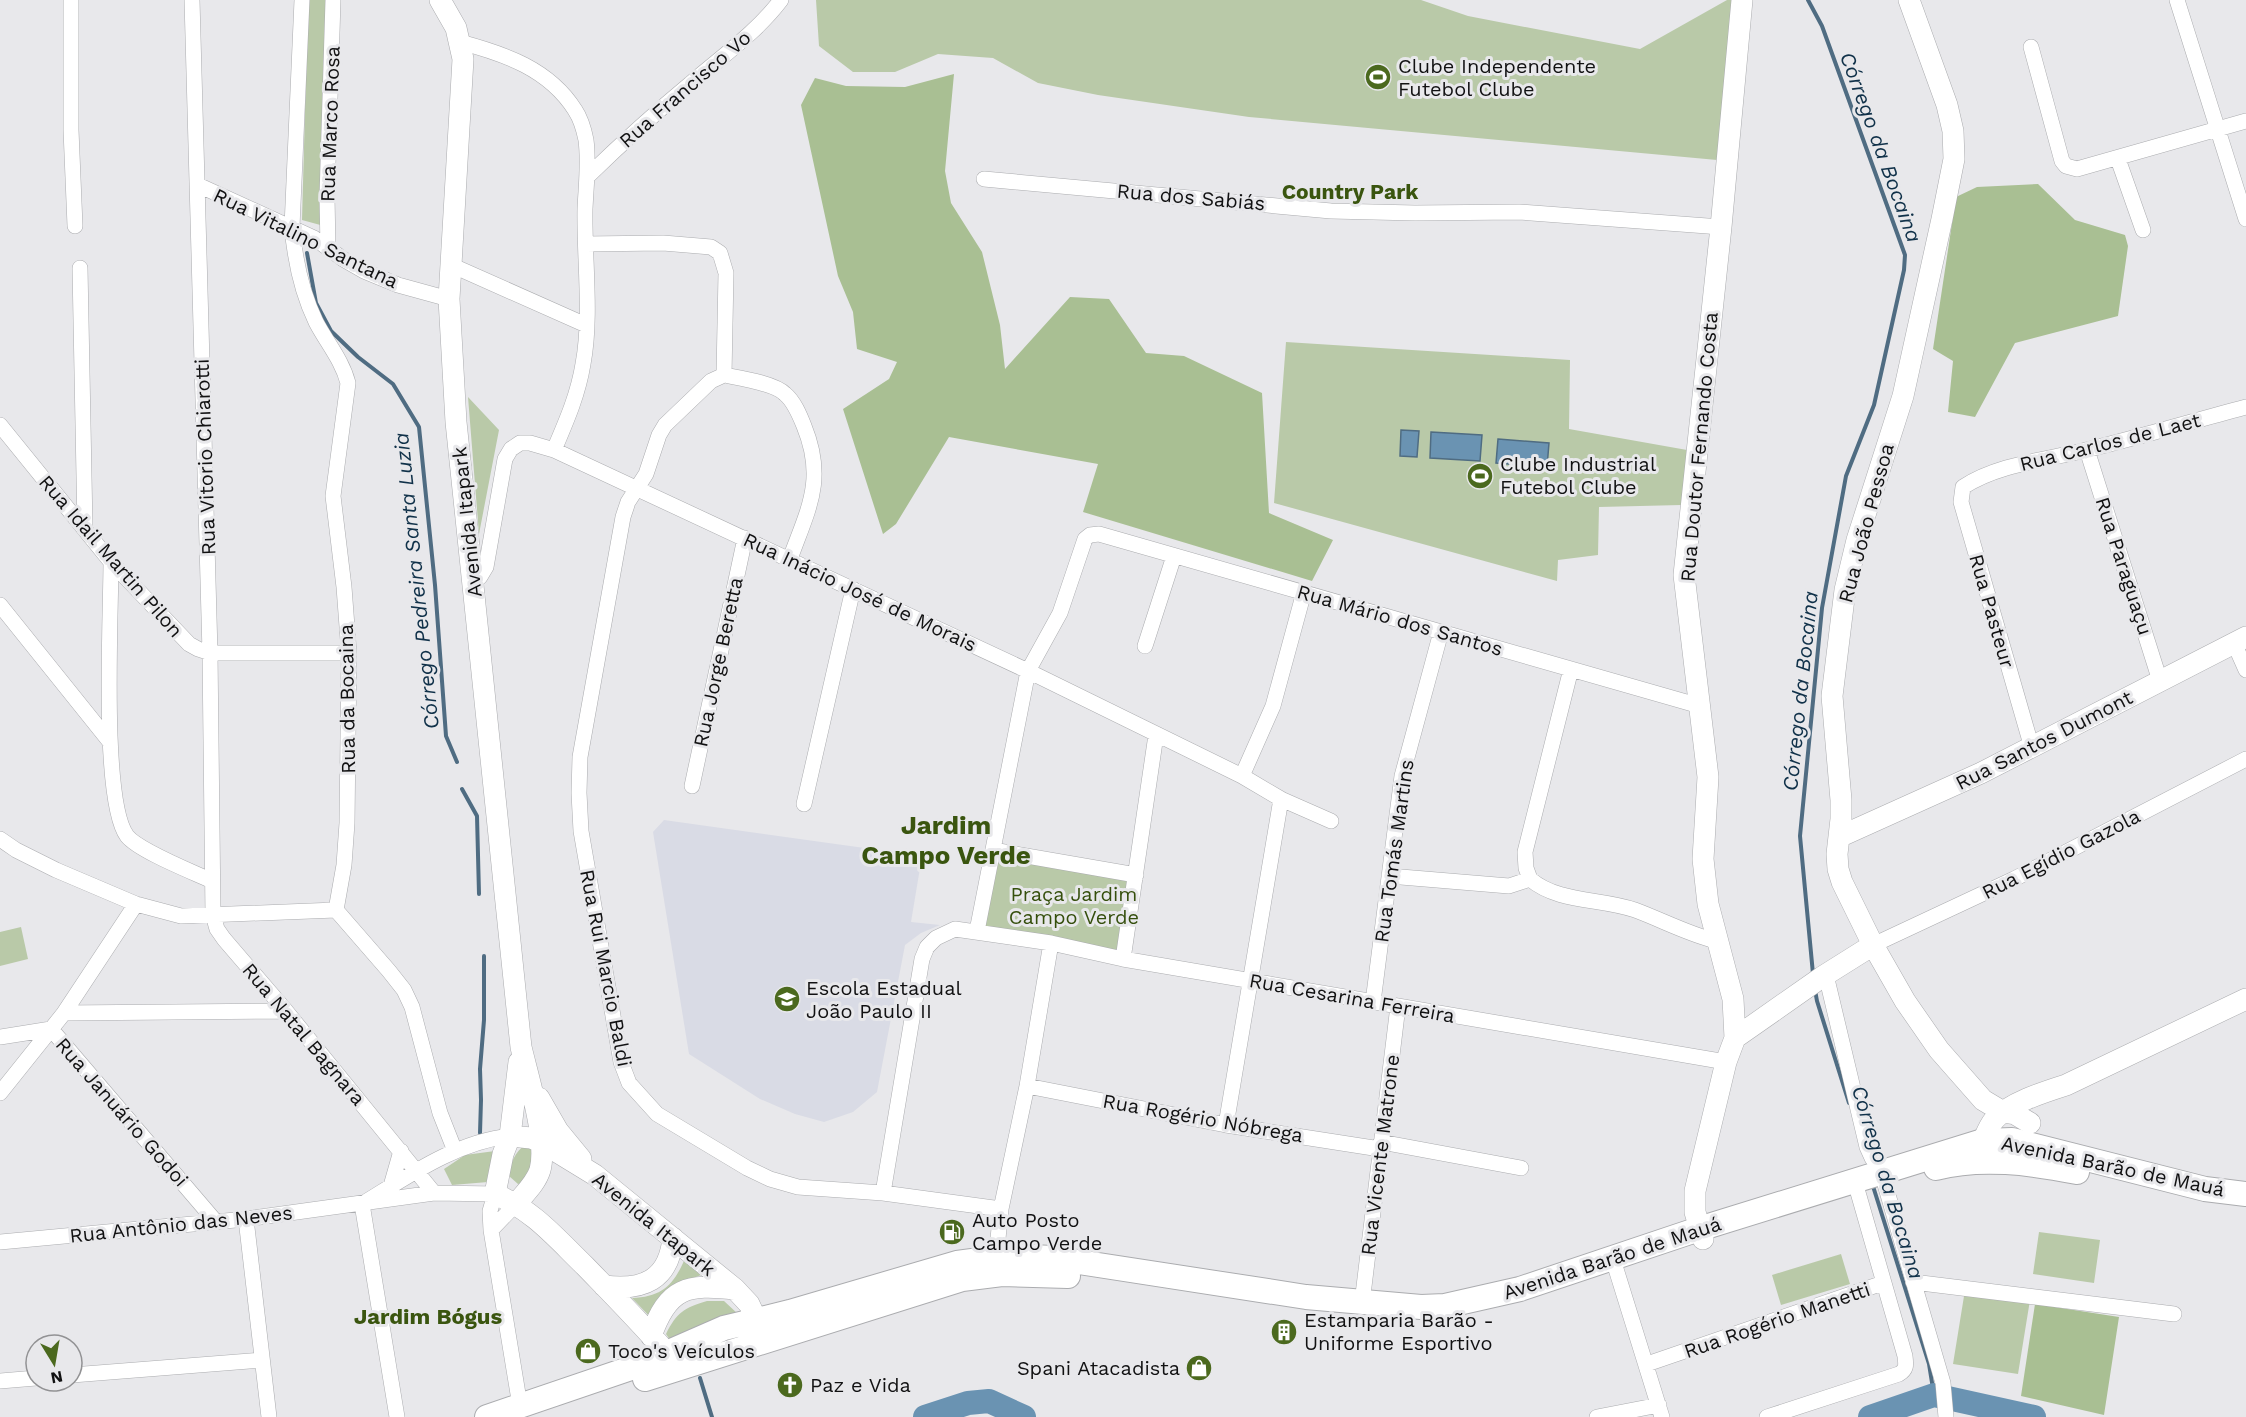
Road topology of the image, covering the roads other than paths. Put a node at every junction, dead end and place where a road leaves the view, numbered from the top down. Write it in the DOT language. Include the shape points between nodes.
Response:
graph roads {
  1 [pos="71,0"];
  2 [pos="192,0"];
  3 [pos="302,0"];
  4 [pos="333,0"];
  5 [pos="440,0"];
  6 [pos="781,0"];
  7 [pos="1742,0"];
  8 [pos="1909,0"];
  9 [pos="2177,0"];
  10 [pos="2031,47"];
  11 [pos="462,51"];
  12 [pos="2246,121"];
  13 [pos="2219,129"];
  14 [pos="2118,159"];
  15 [pos="588,176"];
  16 [pos="984,179"];
  17 [pos="198,185"];
  18 [pos="2246,219"];
  19 [pos="75,226"];
  20 [pos="292,227"];
  21 [pos="1721,227"];
  22 [pos="2143,230"];
  23 [pos="586,244"];
  24 [pos="328,248"];
  25 [pos="451,265"];
  26 [pos="80,268"];
  27 [pos="449,299"];
  28 [pos="586,325"];
  29 [pos="724,375"];
  30 [pos="2246,407"];
  31 [pos="0,425"];
  32 [pos="554,450"];
  33 [pos="2087,450"];
  34 [pos="1974,480"];
  35 [pos="635,490"];
  36 [pos="85,528"];
  37 [pos="745,538"];
  38 [pos="1174,556"];
  39 [pos="790,559"];
  40 [pos="111,562"];
  41 [pos="474,580"];
  42 [pos="853,589"];
  43 [pos="1304,592"];
  44 [pos="0,605"];
  45 [pos="1440,632"];
  46 [pos="2240,640"];
  47 [pos="1145,646"];
  48 [pos="210,653"];
  49 [pos="348,653"];
  50 [pos="1571,669"];
  51 [pos="2246,670"];
  52 [pos="1028,671"];
  53 [pos="2160,681"];
  54 [pos="1700,706"];
  55 [pos="1156,735"];
  56 [pos="110,741"];
  57 [pos="2032,748"];
  58 [pos="2246,759"];
  59 [pos="1242,776"];
  60 [pos="692,786"];
  61 [pos="1281,799"];
  62 [pos="804,804"];
  63 [pos="1331,821"];
  64 [pos="1839,837"];
  65 [pos="0,839"];
  66 [pos="993,850"];
  67 [pos="1136,875"];
  68 [pos="1389,876"];
  69 [pos="1530,879"];
  70 [pos="212,881"];
  71 [pos="136,904"];
  72 [pos="336,910"];
  73 [pos="213,915"];
  74 [pos="977,931"];
  75 [pos="1716,941"];
  76 [pos="1051,943"];
  77 [pos="1873,945"];
  78 [pos="1123,959"];
  79 [pos="1249,980"];
  80 [pos="1818,980"];
  81 [pos="1733,999"];
  82 [pos="2246,999"];
  83 [pos="1373,1002"];
  84 [pos="1398,1006"];
  85 [pos="286,1011"];
  86 [pos="64,1013"];
  87 [pos="1760,1019"];
  88 [pos="51,1029"];
  89 [pos="0,1037"];
  90 [pos="1735,1038"];
  91 [pos="521,1047"];
  92 [pos="1726,1062"];
  93 [pos="527,1074"];
  94 [pos="2066,1085"];
  95 [pos="1027,1086"];
  96 [pos="0,1093"];
  97 [pos="2003,1112"];
  98 [pos="1226,1125"];
  99 [pos="2029,1134"];
  100 [pos="510,1136"];
  101 [pos="1983,1141"];
  102 [pos="541,1142"];
  103 [pos="1380,1145"];
  104 [pos="401,1151"];
  105 [pos="455,1151"];
  106 [pos="1961,1162"];
  107 [pos="1521,1168"];
  108 [pos="416,1172"];
  109 [pos="595,1175"];
  110 [pos="1870,1181"];
  111 [pos="392,1186"];
  112 [pos="434,1193"];
  113 [pos="883,1193"];
  114 [pos="495,1194"];
  115 [pos="2246,1194"];
  116 [pos="2246,1202"];
  117 [pos="362,1204"];
  118 [pos="516,1204"];
  119 [pos="1001,1209"];
  120 [pos="246,1219"];
  121 [pos="216,1222"];
  122 [pos="491,1230"];
  123 [pos="1701,1234"];
  124 [pos="673,1238"];
  125 [pos="0,1242"];
  126 [pos="996,1258"];
  127 [pos="1616,1269"];
  128 [pos="1913,1282"];
  129 [pos="1883,1283"];
  130 [pos="604,1286"];
  131 [pos="735,1289"];
  132 [pos="1362,1303"];
  133 [pos="2174,1314"];
  134 [pos="756,1319"];
  135 [pos="651,1336"];
  136 [pos="715,1356"];
  137 [pos="262,1360"];
  138 [pos="673,1360"];
  139 [pos="1647,1364"];
  140 [pos="84,1374"];
  141 [pos="24,1379"];
  142 [pos="0,1381"];
  143 [pos="1661,1411"];
  144 [pos="527,1412"];
  145 [pos="1946,1415"];
  146 [pos="269,1417"];
  147 [pos="397,1417"];
  148 [pos="487,1417"];
  149 [pos="1597,1417"];
  150 [pos="1767,1417"];
  1 -- 19 [label="street"];
  2 -- 17 [label="street, Rua Vitorio Chiarotti"];
  3 -- 20 [label="street, Rua Marco Rosa"];
  4 -- 24 [label="street, Rua Marco Rosa"];
  5 -- 11 [label="street, Avenida Itapark"];
  6 -- 15 [label="street, Rua Francisco Vo" via="769,16"];
  7 -- 21 [label="street, Rua Doutor Fernando Costa"];
  8 -- 64 [label="street, Rua João Pessoa" via="1947,105 1953,131 1953,159 1903,396 1845,590 1832,696 1841,800"];
  9 -- 13 [label="street"];
  10 -- 14 [label="street" via="2062,161 2077,169"];
  11 -- 15 [label="street" via="498,52 551,81 576,111 586,139"];
  11 -- 25 [label="street, Avenida Itapark"];
  12 -- 13 [label="street"];
  13 -- 14 [label="street"];
  13 -- 18 [label="street"];
  14 -- 22 [label="street"];
  15 -- 23 [label="street"];
  16 -- 21 [label="street, Rua dos Sabiás" via="1331,211 1519,212"];
  17 -- 20 [label="street, Rua Vitalino Santana"];
  17 -- 48 [label="street, Rua Vitorio Chiarotti"];
  20 -- 24 [label="street, Rua Vitalino Santana"];
  20 -- 49 [label="street, Rua da Bocaina" via="303,290 348,383 333,496"];
  21 -- 54 [label="street, Rua Doutor Fernando Costa" via="1684,575"];
  23 -- 28 [label="street"];
  23 -- 29 [label="street" via="663,243 711,247 720,252 726,273"];
  24 -- 27 [label="street, Rua Vitalino Santana" via="364,271"];
  25 -- 27 [label="street, Avenida Itapark"];
  25 -- 28 [label="street"];
  26 -- 36 [label="street"];
  27 -- 41 [label="street, Avenida Itapark" via="456,422"];
  28 -- 32 [label="street" via="577,392"];
  29 -- 35 [label="street, Rua Rui Marcio Baldi" via="711,381 665,425 646,474"];
  29 -- 39 [label="street" via="754,380 785,393 809,438 816,477 813,497"];
  30 -- 33 [label="street, Rua Carlos de Laet"];
  31 -- 36 [label="street, Rua Idail Martin Pilon"];
  32 -- 35 [label="street, Rua Inácio José de Morais"];
  32 -- 41 [label="street, Rua Inácio José de Morais" via="530,442 511,449 486,567"];
  33 -- 34 [label="street, Rua Carlos de Laet"];
  33 -- 53 [label="street, Rua Paraguaçu"];
  34 -- 57 [label="street, Rua Pasteur" via="1963,487 1961,502"];
  35 -- 37 [label="street, Rua Inácio José de Morais"];
  35 -- 113 [label="street, Rua Rui Marcio Baldi" via="623,517 580,757 579,793 589,883 621,1062 629,1083 657,1114 747,1168 798,1187"];
  36 -- 40 [label="street, Rua Idail Martin Pilon"];
  37 -- 39 [label="street, Rua Inácio José de Morais"];
  37 -- 60 [label="street, Rua Jorge Beretta"];
  38 -- 43 [label="street, Rua Mário dos Santos"];
  38 -- 47 [label="street"];
  38 -- 52 [label="street, Rua Mário dos Santos" via="1100,534 1090,535 1085,539 1059,613"];
  39 -- 42 [label="street, Rua Inácio José de Morais"];
  40 -- 48 [label="street, Rua Idail Martin Pilon" via="179,635"];
  40 -- 56 [label="street"];
  41 -- 91 [label="street, Avenida Itapark"];
  42 -- 52 [label="street, Rua Inácio José de Morais"];
  42 -- 62 [label="street"];
  43 -- 45 [label="street, Rua Mário dos Santos"];
  43 -- 59 [label="street" via="1273,706"];
  44 -- 56 [label="street"];
  45 -- 50 [label="street, Rua Mário dos Santos"];
  45 -- 68 [label="street, Rua Tomás Martins" via="1402,776"];
  46 -- 51 [label="street"];
  46 -- 53 [label="street, Rua Santos Dumont"];
  48 -- 49 [label="street, Rua Idail Martin Pilon"];
  48 -- 70 [label="street, Rua Vitorio Chiarotti"];
  49 -- 72 [label="street, Rua da Bocaina" via="347,823"];
  50 -- 54 [label="street, Rua Mário dos Santos"];
  50 -- 69 [label="street" via="1525,852"];
  52 -- 55 [label="street, Rua Inácio José de Morais"];
  52 -- 66 [label="street"];
  53 -- 57 [label="street, Rua Santos Dumont"];
  54 -- 75 [label="street, Rua Doutor Fernando Costa" via="1708,777 1703,859"];
  55 -- 59 [label="street, Rua Inácio José de Morais"];
  55 -- 67 [label="street"];
  56 -- 70 [label="street" via="117,810 129,838"];
  57 -- 64 [label="street, Rua Santos Dumont"];
  58 -- 77 [label="street, Rua Egídio Gazola" via="2014,879"];
  59 -- 61 [label="street, Rua Inácio José de Morais"];
  61 -- 63 [label="street, Rua Inácio José de Morais"];
  61 -- 79 [label="street"];
  64 -- 77 [label="street, Rua João Pessoa" via="1838,869 1842,882"];
  65 -- 71 [label="street" via="56,870"];
  66 -- 67 [label="street"];
  66 -- 74 [label="street"];
  67 -- 78 [label="street"];
  68 -- 69 [label="street" via="1509,886"];
  68 -- 83 [label="street, Rua Tomás Martins"];
  69 -- 75 [label="street" via="1542,890 1613,903"];
  70 -- 73 [label="street, Rua Vitorio Chiarotti"];
  71 -- 73 [label="street" via="181,916"];
  71 -- 86 [label="street"];
  72 -- 73 [label="street"];
  72 -- 105 [label="street" via="404,990"];
  73 -- 85 [label="street, Rua Natal Bagnara" via="224,939"];
  74 -- 76 [label="street, Rua Cesarina Ferreira"];
  74 -- 113 [label="street, Rua Cesarina Ferreira" via="955,929 944,933 927,947 922,958"];
  75 -- 81 [label="street, Rua Doutor Fernando Costa"];
  76 -- 78 [label="street, Rua Cesarina Ferreira"];
  76 -- 95 [label="street"];
  77 -- 80 [label="street"];
  77 -- 97 [label="street, Rua João Pessoa" via="1939,1050 1983,1100"];
  78 -- 79 [label="street, Rua Cesarina Ferreira"];
  79 -- 83 [label="street, Rua Cesarina Ferreira"];
  79 -- 98 [label="street"];
  80 -- 87 [label="street"];
  80 -- 110 [label="street" via="1872,1158"];
  81 -- 87 [label="street"];
  81 -- 90 [label="street, Rua Doutor Fernando Costa"];
  82 -- 94 [label="street"];
  83 -- 84 [label="street, Rua Cesarina Ferreira"];
  84 -- 92 [label="street, Rua Cesarina Ferreira"];
  84 -- 103 [label="street, Rua Vicente Matrone"];
  85 -- 86 [label="street"];
  85 -- 104 [label="street, Rua Natal Bagnara"];
  86 -- 88 [label="street"];
  87 -- 90 [label="street"];
  88 -- 89 [label="street"];
  88 -- 96 [label="street"];
  88 -- 121 [label="street, Rua Januário Godoi"];
  90 -- 92 [label="street, Rua Doutor Fernando Costa"];
  91 -- 93 [label="street, Avenida Itapark"];
  91 -- 100 [label="street, Avenida Itapark"];
  92 -- 123 [label="street, Rua Doutor Fernando Costa" via="1695,1191"];
  93 -- 102 [label="street, Avenida Itapark"];
  93 -- 109 [label="street" via="558,1131"];
  94 -- 97 [label="street"];
  94 -- 99 [label="street" via="2042,1102"];
  95 -- 98 [label="street, Rua Rogério Nóbrega"];
  95 -- 119 [label="street"];
  97 -- 99 [label="street, Rua João Pessoa" via="2015,1114"];
  97 -- 101 [label="street" via="1989,1127"];
  98 -- 103 [label="street, Rua Rogério Nóbrega"];
  99 -- 101 [label="main road, Avenida Barão de Mauá" via="2012,1140"];
  99 -- 106 [label="main road" via="2022,1150 2011,1155"];
  99 -- 115 [label="main road, Avenida Barão de Mauá" via="2205,1189"];
  100 -- 102 [label="street, Avenida Itapark"];
  100 -- 105 [label="street, Rua Antônio das Neves" via="477,1141"];
  100 -- 114 [label="street, Avenida Itapark"];
  101 -- 110 [label="main road, Avenida Barão de Mauá"];
  102 -- 109 [label="street, Avenida Itapark"];
  102 -- 118 [label="street, Avenida Itapark" via="540,1170"];
  103 -- 107 [label="street, Rua Rogério Nóbrega"];
  103 -- 132 [label="street, Rua Vicente Matrone"];
  104 -- 108 [label="street, Rua Natal Bagnara"];
  104 -- 111 [label="street"];
  105 -- 108 [label="street, Rua Antônio das Neves"];
  106 -- 110 [label="main road, Avenida Barão de Mauá"];
  106 -- 116 [label="main road, Avenida Barão de Mauá" via="2040,1165 2194,1196"];
  108 -- 111 [label="street, Rua Antônio das Neves"];
  108 -- 112 [label="street, Rua Natal Bagnara"];
  109 -- 124 [label="street, Avenida Itapark"];
  110 -- 123 [label="main road, Avenida Barão de Mauá"];
  110 -- 128 [label="street"];
  110 -- 129 [label="street, Rua Rogério Manetti"];
  111 -- 117 [label="street, Rua Antônio das Neves"];
  112 -- 114 [label="street, Rua Antônio das Neves"];
  112 -- 117 [label="street, Rua Antônio das Neves"];
  113 -- 119 [label="street, Rua Rui Marcio Baldi"];
  114 -- 118 [label="street"];
  114 -- 122 [label="street" via="490,1211"];
  117 -- 120 [label="street, Rua Antônio das Neves"];
  117 -- 147 [label="street"];
  118 -- 122 [label="street"];
  118 -- 130 [label="street" via="540,1222"];
  119 -- 126 [label="street"];
  120 -- 121 [label="street, Rua Antônio das Neves"];
  120 -- 137 [label="street"];
  121 -- 125 [label="street, Rua Antônio das Neves"];
  122 -- 144 [label="street"];
  123 -- 127 [label="main road, Avenida Barão de Mauá"];
  123 -- 132 [label="main road, Avenida Barão de Mauá" via="1520,1289 1445,1306"];
  124 -- 130 [label="street" via="671,1255 655,1277 641,1286"];
  124 -- 131 [label="street, Avenida Itapark"];
  126 -- 132 [label="main road, Avenida Barão de Mauá" via="1053,1258"];
  126 -- 134 [label="main road, Avenida Barão de Mauá" via="957,1263"];
  127 -- 136 [label="main road, Avenida Barão de Mauá" via="1522,1300 1417,1317 1355,1314 1060,1274 1002,1274 962,1279"];
  127 -- 139 [label="street"];
  128 -- 133 [label="street"];
  128 -- 145 [label="street" via="1943,1383"];
  129 -- 139 [label="street, Rua Rogério Manetti"];
  129 -- 150 [label="street" via="1905,1356 1905,1370"];
  130 -- 135 [label="street"];
  131 -- 134 [label="street, Avenida Itapark"];
  131 -- 135 [label="street" via="689,1288 664,1308"];
  134 -- 136 [label="main road" via="750,1338"];
  134 -- 138 [label="main road, Avenida Barão de Mauá" via="724,1328"];
  135 -- 138 [label="street"];
  136 -- 138 [label="main road, Avenida Barão de Mauá"];
  137 -- 140 [label="street"];
  137 -- 146 [label="street"];
  138 -- 144 [label="main road, Avenida Barão de Mauá" via="637,1366"];
  139 -- 143 [label="street"];
  141 -- 142 [label="street"];
  143 -- 149 [label="street"];
  144 -- 148 [label="main road, Avenida Barão de Mauá"];
}
